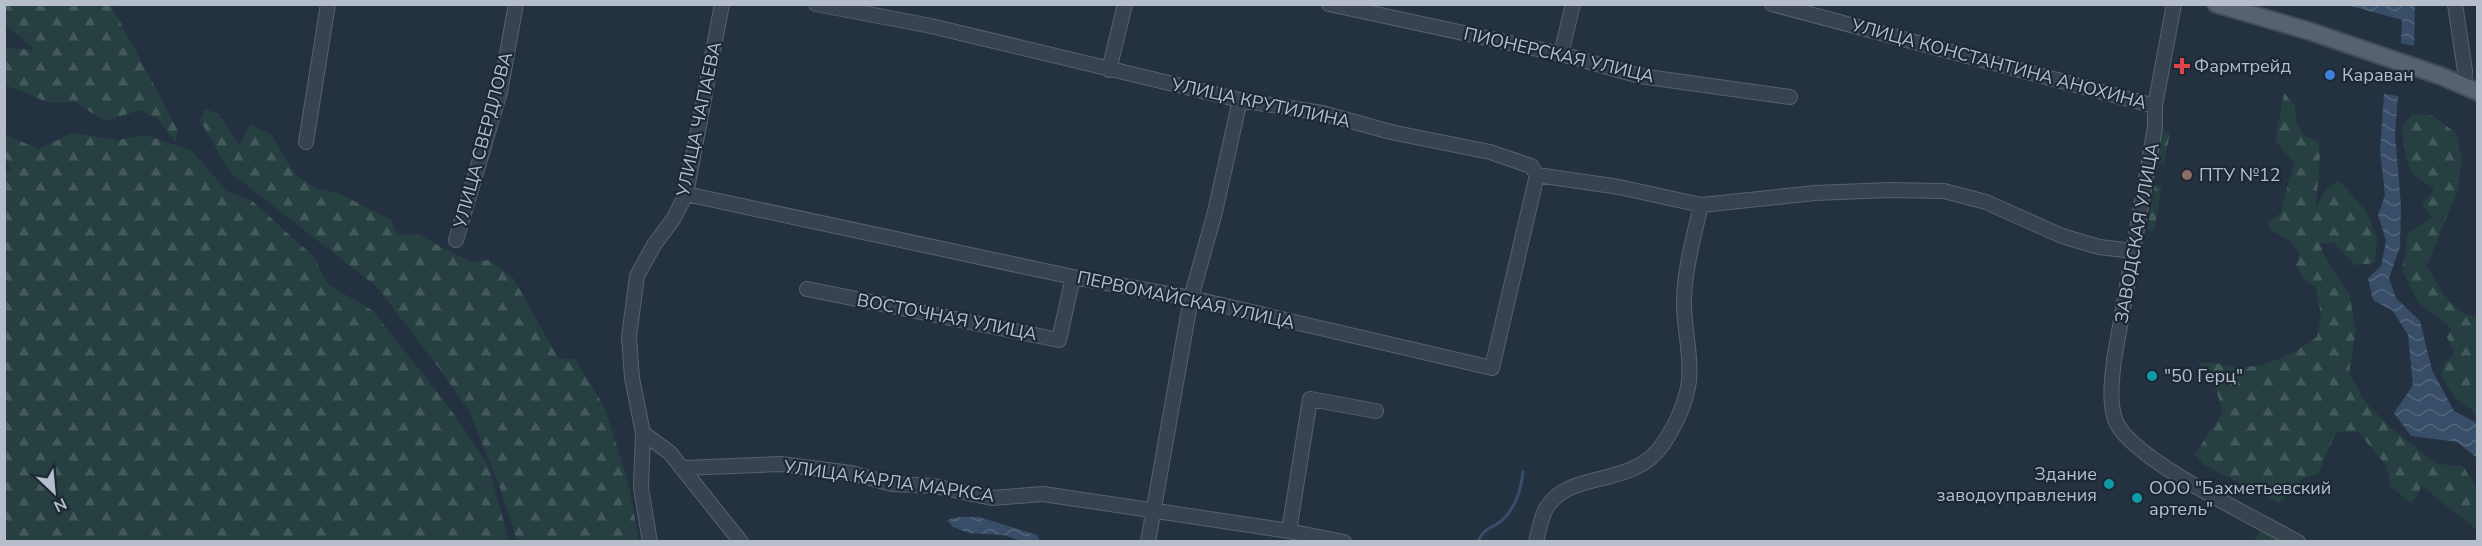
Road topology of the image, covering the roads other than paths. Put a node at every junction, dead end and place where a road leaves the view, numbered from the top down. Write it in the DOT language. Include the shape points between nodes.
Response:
graph roads {
  1 [pos="328,4"];
  2 [pos="516,4"];
  3 [pos="722,4"];
  4 [pos="816,4"];
  5 [pos="1125,4"];
  6 [pos="1329,4"];
  7 [pos="1573,4"];
  8 [pos="1772,4"];
  9 [pos="2174,4"];
  10 [pos="2216,4"];
  11 [pos="2455,4"];
  12 [pos="1561,54"];
  13 [pos="1108,70"];
  14 [pos="2471,89"];
  15 [pos="1790,98"];
  16 [pos="1240,100"];
  17 [pos="2155,106"];
  18 [pos="306,142"];
  19 [pos="1537,175"];
  20 [pos="686,194"];
  21 [pos="1701,205"];
  22 [pos="456,240"];
  23 [pos="2133,251"];
  24 [pos="1073,276"];
  25 [pos="807,289"];
  26 [pos="1191,298"];
  27 [pos="1376,411"];
  28 [pos="643,433"];
  29 [pos="683,468"];
  30 [pos="1153,510"];
  31 [pos="1540,528"];
  32 [pos="1289,531"];
  33 [pos="650,542"];
  34 [pos="741,542"];
  35 [pos="1148,542"];
  36 [pos="1344,542"];
  37 [pos="1528,542"];
  38 [pos="1536,542"];
  39 [pos="2298,542"];
  1 -- 18 [label="street"];
  2 -- 22 [label="street, УЛИЦА СВЕРДЛОВА" via="500,92"];
  3 -- 20 [label="street, УЛИЦА ЧАПАЕВА"];
  4 -- 13 [label="street, УЛИЦА КРУТИЛИНА" via="931,26"];
  5 -- 13 [label="street"];
  6 -- 12 [label="street, ПИОНЕРСКАЯ УЛИЦА"];
  7 -- 12 [label="street"];
  8 -- 17 [label="street, УЛИЦА КОНСТАНТИНА АНОХИНА"];
  9 -- 17 [label="street, ЗАВОДСКАЯ УЛИЦА"];
  10 -- 14 [label="main road" via="2309,31"];
  11 -- 14 [label="street"];
  12 -- 15 [label="street, ПИОНЕРСКАЯ УЛИЦА" via="1640,76"];
  13 -- 16 [label="street, УЛИЦА КРУТИЛИНА"];
  16 -- 19 [label="street, УЛИЦА КРУТИЛИНА" via="1322,113 1490,152 1531,166"];
  16 -- 26 [label="street"];
  17 -- 23 [label="street, ЗАВОДСКАЯ УЛИЦА" via="2156,127"];
  19 -- 21 [label="street, УЛИЦА КРУТИЛИНА"];
  19 -- 26 [label="street, ПЕРВОМАЙСКАЯ УЛИЦА" via="1492,368"];
  20 -- 24 [label="street, ПЕРВОМАЙСКАЯ УЛИЦА"];
  20 -- 28 [label="street, УЛИЦА ЧАПАЕВА" via="637,276 629,337"];
  21 -- 23 [label="street, УЛИЦА КРУТИЛИНА" via="1815,193 1944,191 1986,202 2062,236 2099,247"];
  21 -- 31 [label="street" via="1684,298 1689,381 1675,424 1662,446 1638,467 1560,493 1546,508"];
  23 -- 39 [label="street, ЗАВОДСКАЯ УЛИЦА" via="2111,391 2117,423 2141,451"];
  24 -- 25 [label="street, ВОСТОЧНАЯ УЛИЦА" via="1059,340"];
  24 -- 26 [label="street, ПЕРВОМАЙСКАЯ УЛИЦА"];
  26 -- 30 [label="street"];
  27 -- 32 [label="street" via="1310,399"];
  28 -- 29 [label="street"];
  28 -- 33 [label="street" via="641,488"];
  29 -- 30 [label="street, УЛИЦА КАРЛА МАРКСА" via="780,464 992,498 1043,494"];
  29 -- 34 [label="street"];
  30 -- 32 [label="street, УЛИЦА КАРЛА МАРКСА"];
  30 -- 35 [label="street"];
  31 -- 37 [label="street"];
  31 -- 38 [label="street"];
  32 -- 36 [label="street, УЛИЦА КАРЛА МАРКСА"];
}
